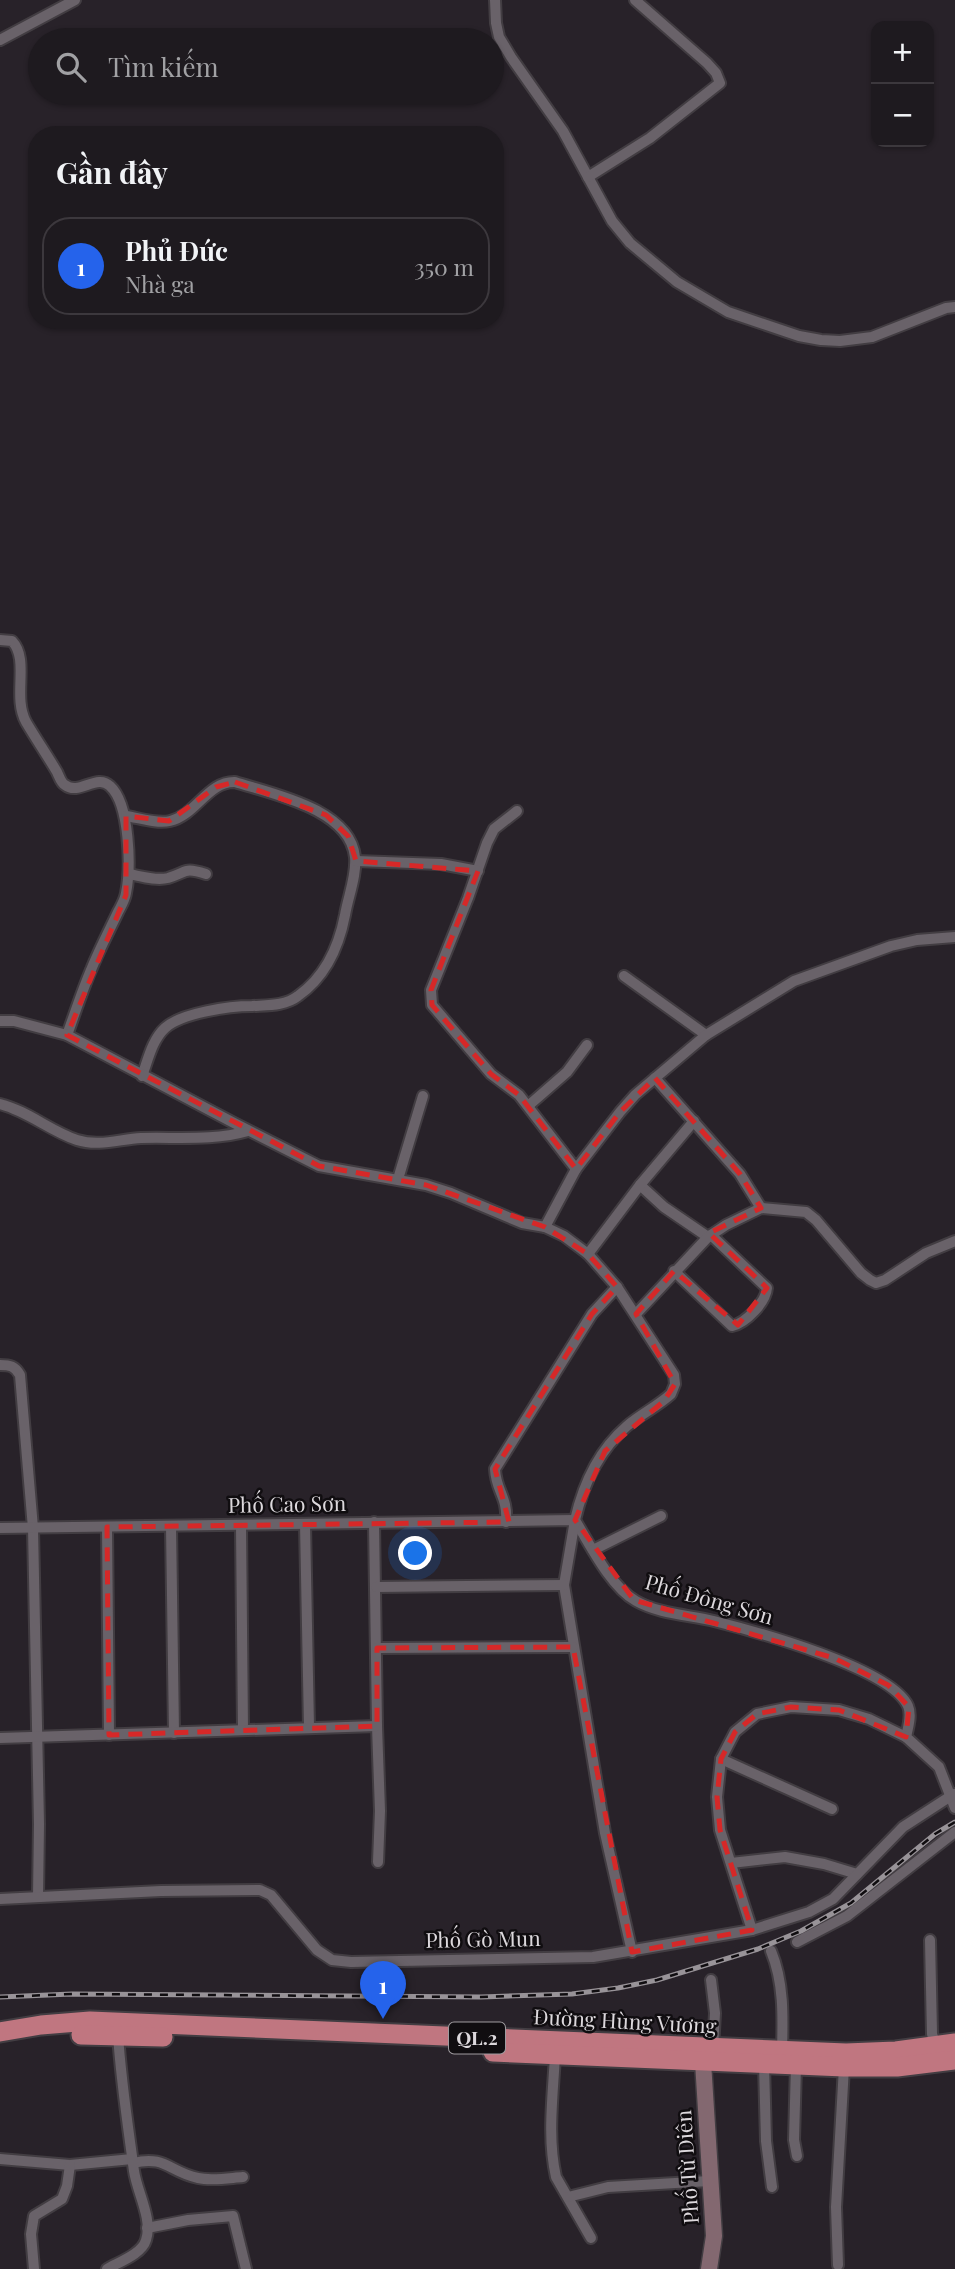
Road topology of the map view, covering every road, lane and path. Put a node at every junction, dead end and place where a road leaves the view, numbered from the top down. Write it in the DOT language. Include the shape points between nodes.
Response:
graph roads {
  1 [pos="75,0"];
  2 [pos="495,0"];
  3 [pos="635,0"];
  4 [pos="497,28"];
  5 [pos="0,40"];
  6 [pos="504,45"];
  7 [pos="588,177"];
  8 [pos="955,306"];
  9 [pos="0,640"];
  10 [pos="517,811"];
  11 [pos="126,816"];
  12 [pos="356,861"];
  13 [pos="478,871"];
  14 [pos="129,874"];
  15 [pos="205,874"];
  16 [pos="955,937"];
  17 [pos="624,976"];
  18 [pos="0,1021"];
  19 [pos="67,1035"];
  20 [pos="706,1035"];
  21 [pos="587,1045"];
  22 [pos="142,1076"];
  23 [pos="654,1078"];
  24 [pos="423,1096"];
  25 [pos="0,1104"];
  26 [pos="528,1106"];
  27 [pos="694,1121"];
  28 [pos="248,1131"];
  29 [pos="576,1169"];
  30 [pos="398,1178"];
  31 [pos="640,1185"];
  32 [pos="761,1208"];
  33 [pos="545,1227"];
  34 [pos="709,1236"];
  35 [pos="955,1241"];
  36 [pos="589,1254"];
  37 [pos="674,1271"];
  38 [pos="617,1287"];
  39 [pos="636,1314"];
  40 [pos="0,1365"];
  41 [pos="661,1516"];
  42 [pos="575,1520"];
  43 [pos="374,1522"];
  44 [pos="506,1522"];
  45 [pos="305,1524"];
  46 [pos="170,1525"];
  47 [pos="241,1526"];
  48 [pos="107,1527"];
  49 [pos="0,1528"];
  50 [pos="33,1528"];
  51 [pos="593,1550"];
  52 [pos="564,1585"];
  53 [pos="376,1587"];
  54 [pos="573,1647"];
  55 [pos="377,1648"];
  56 [pos="377,1726"];
  57 [pos="309,1727"];
  58 [pos="243,1730"];
  59 [pos="174,1733"];
  60 [pos="109,1735"];
  61 [pos="37,1737"];
  62 [pos="906,1737"];
  63 [pos="0,1738"];
  64 [pos="721,1759"];
  65 [pos="954,1799"];
  66 [pos="832,1809"];
  67 [pos="955,1832"];
  68 [pos="378,1862"];
  69 [pos="731,1863"];
  70 [pos="857,1874"];
  71 [pos="38,1897"];
  72 [pos="0,1899"];
  73 [pos="752,1930"];
  74 [pos="930,1940"];
  75 [pos="797,1942"];
  76 [pos="772,1951"];
  77 [pos="632,1952"];
  78 [pos="712,1980"];
  79 [pos="0,2032"];
  80 [pos="118,2035"];
  81 [pos="0,2045"];
  82 [pos="945,2045"];
  83 [pos="782,2051"];
  84 [pos="555,2055"];
  85 [pos="708,2055"];
  86 [pos="955,2060"];
  87 [pos="764,2064"];
  88 [pos="796,2065"];
  89 [pos="844,2067"];
  90 [pos="797,2156"];
  91 [pos="0,2159"];
  92 [pos="133,2161"];
  93 [pos="70,2165"];
  94 [pos="243,2177"];
  95 [pos="709,2180"];
  96 [pos="772,2187"];
  97 [pos="568,2197"];
  98 [pos="146,2228"];
  99 [pos="591,2238"];
  100 [pos="838,2265"];
  101 [pos="34,2269"];
  102 [pos="107,2269"];
  103 [pos="246,2269"];
  104 [pos="709,2269"];
  1 -- 5 [label="street"];
  2 -- 4 [label="street"];
  3 -- 7 [label="street" via="707,63 720,83 650,138"];
  6 -- 7 [label="street" via="563,131"];
  7 -- 8 [label="street" via="612,221 631,243 677,282 728,312 799,336 840,341 884,334"];
  9 -- 11 [label="street" via="17,646 19,705 63,785 107,783"];
  10 -- 13 [label="street" via="494,829"];
  11 -- 12 [label="street" via="169,821 226,781 235,782 326,815 348,836"];
  11 -- 14 [label="street"];
  12 -- 13 [label="street" via="441,864"];
  12 -- 22 [label="street" via="341,935 314,981 297,997 277,1005 236,1006 166,1027 155,1040"];
  13 -- 26 [label="street" via="430,998 491,1074"];
  14 -- 15 [label="street" via="160,879 184,870"];
  14 -- 19 [label="street" via="126,895 90,970"];
  16 -- 20 [label="street" via="891,946 794,981"];
  17 -- 20 [label="street"];
  18 -- 19 [label="street"];
  19 -- 22 [label="street"];
  20 -- 23 [label="street"];
  21 -- 26 [label="street" via="567,1072"];
  22 -- 28 [label="street"];
  23 -- 27 [label="street"];
  23 -- 29 [label="street" via="620,1112"];
  24 -- 30 [label="street"];
  25 -- 28 [label="street" via="88,1143 214,1138"];
  26 -- 29 [label="street"];
  27 -- 31 [label="street"];
  27 -- 32 [label="street" via="740,1174"];
  28 -- 30 [label="street" via="319,1166"];
  29 -- 33 [label="street"];
  30 -- 33 [label="street"];
  31 -- 34 [label="street"];
  31 -- 36 [label="street"];
  32 -- 34 [label="street"];
  32 -- 35 [label="street" via="806,1212 861,1273 876,1283"];
  33 -- 36 [label="street"];
  34 -- 37 [label="street"];
  34 -- 37 [label="street" via="767,1288 747,1317 732,1326"];
  36 -- 38 [label="street"];
  37 -- 39 [label="street"];
  38 -- 39 [label="street"];
  38 -- 44 [label="street" via="592,1314 495,1469 495,1481 506,1499"];
  39 -- 42 [label="street" via="674,1375 675,1384 664,1401 629,1424 598,1460"];
  40 -- 50 [label="street" via="11,1365 20,1375"];
  41 -- 51 [label="street"];
  42 -- 44 [label="street, Phố Cao Sơn"];
  42 -- 51 [label="street, Phố Đông Sơn"];
  42 -- 52 [label="street"];
  43 -- 44 [label="street, Phố Cao Sơn"];
  43 -- 45 [label="street, Phố Cao Sơn"];
  43 -- 53 [label="street"];
  45 -- 47 [label="street, Phố Cao Sơn"];
  45 -- 57 [label="street"];
  46 -- 47 [label="street, Phố Cao Sơn"];
  46 -- 48 [label="street, Phố Cao Sơn"];
  46 -- 59 [label="street"];
  47 -- 58 [label="street"];
  48 -- 50 [label="street, Phố Cao Sơn"];
  48 -- 60 [label="street"];
  49 -- 50 [label="street, Phố Cao Sơn"];
  50 -- 61 [label="street"];
  51 -- 62 [label="street, Phố Đông Sơn" via="621,1588 646,1606 767,1636 834,1658 888,1685 909,1707"];
  52 -- 53 [label="street"];
  52 -- 54 [label="street"];
  53 -- 55 [label="street"];
  54 -- 55 [label="street"];
  54 -- 77 [label="street" via="605,1833"];
  55 -- 56 [label="street"];
  56 -- 57 [label="street"];
  56 -- 68 [label="street"];
  57 -- 58 [label="street"];
  58 -- 59 [label="street"];
  59 -- 60 [label="street"];
  60 -- 61 [label="street"];
  61 -- 63 [label="street"];
  61 -- 71 [label="street"];
  62 -- 64 [label="street" via="839,1710 791,1707 757,1714 735,1732"];
  62 -- 65 [label="street" via="939,1767"];
  64 -- 66 [label="street"];
  64 -- 69 [label="street" via="720,1830"];
  65 -- 70 [label="street, Phố Gò Mun" via="904,1827"];
  67 -- 75 [label="street" via="847,1916"];
  69 -- 70 [label="street" via="785,1857"];
  69 -- 73 [label="street"];
  70 -- 73 [label="street, Phố Gò Mun" via="833,1899 809,1912"];
  71 -- 72 [label="street, Phố Gò Mun"];
  71 -- 77 [label="street, Phố Gò Mun" via="260,1890 271,1895 317,1950 332,1960 351,1962 593,1957"];
  73 -- 77 [label="street, Phố Gò Mun"];
  74 -- 82 [label="street" via="932,2034"];
  76 -- 83 [label="street" via="780,1992"];
  78 -- 85 [label="street" via="715,2013"];
  79 -- 85 [label="highway, Đường Hùng Vương / QL.2" via="90,2021"];
  80 -- 81 [label="highway, Đường Hùng Vương / QL.2" via="44,2037"];
  80 -- 84 [label="highway, Đường Hùng Vương / QL.2"];
  80 -- 92 [label="street"];
  82 -- 83 [label="highway, Đường Hùng Vương / QL.2" via="846,2053"];
  83 -- 85 [label="highway, Đường Hùng Vương / QL.2"];
  84 -- 85 [label="highway, Đường Hùng Vương / QL.2"];
  84 -- 97 [label="street" via="552,2157 556,2177"];
  85 -- 87 [label="highway, Đường Hùng Vương / QL.2"];
  85 -- 95 [label="street, Phố Từ Diên"];
  86 -- 89 [label="highway, Đường Hùng Vương / QL.2"];
  87 -- 88 [label="highway, Đường Hùng Vương / QL.2"];
  87 -- 96 [label="street"];
  88 -- 89 [label="highway, Đường Hùng Vương / QL.2"];
  88 -- 90 [label="street"];
  89 -- 100 [label="street" via="836,2207"];
  91 -- 93 [label="street"];
  92 -- 93 [label="street"];
  92 -- 94 [label="street" via="158,2161 200,2178"];
  92 -- 98 [label="street"];
  93 -- 101 [label="street" via="62,2199 34,2216"];
  95 -- 97 [label="street" via="607,2187"];
  95 -- 104 [label="street, Phố Từ Diên" via="713,2236"];
  97 -- 99 [label="street"];
  98 -- 102 [label="street" via="141,2249"];
  98 -- 103 [label="street" via="233,2216"];
}
